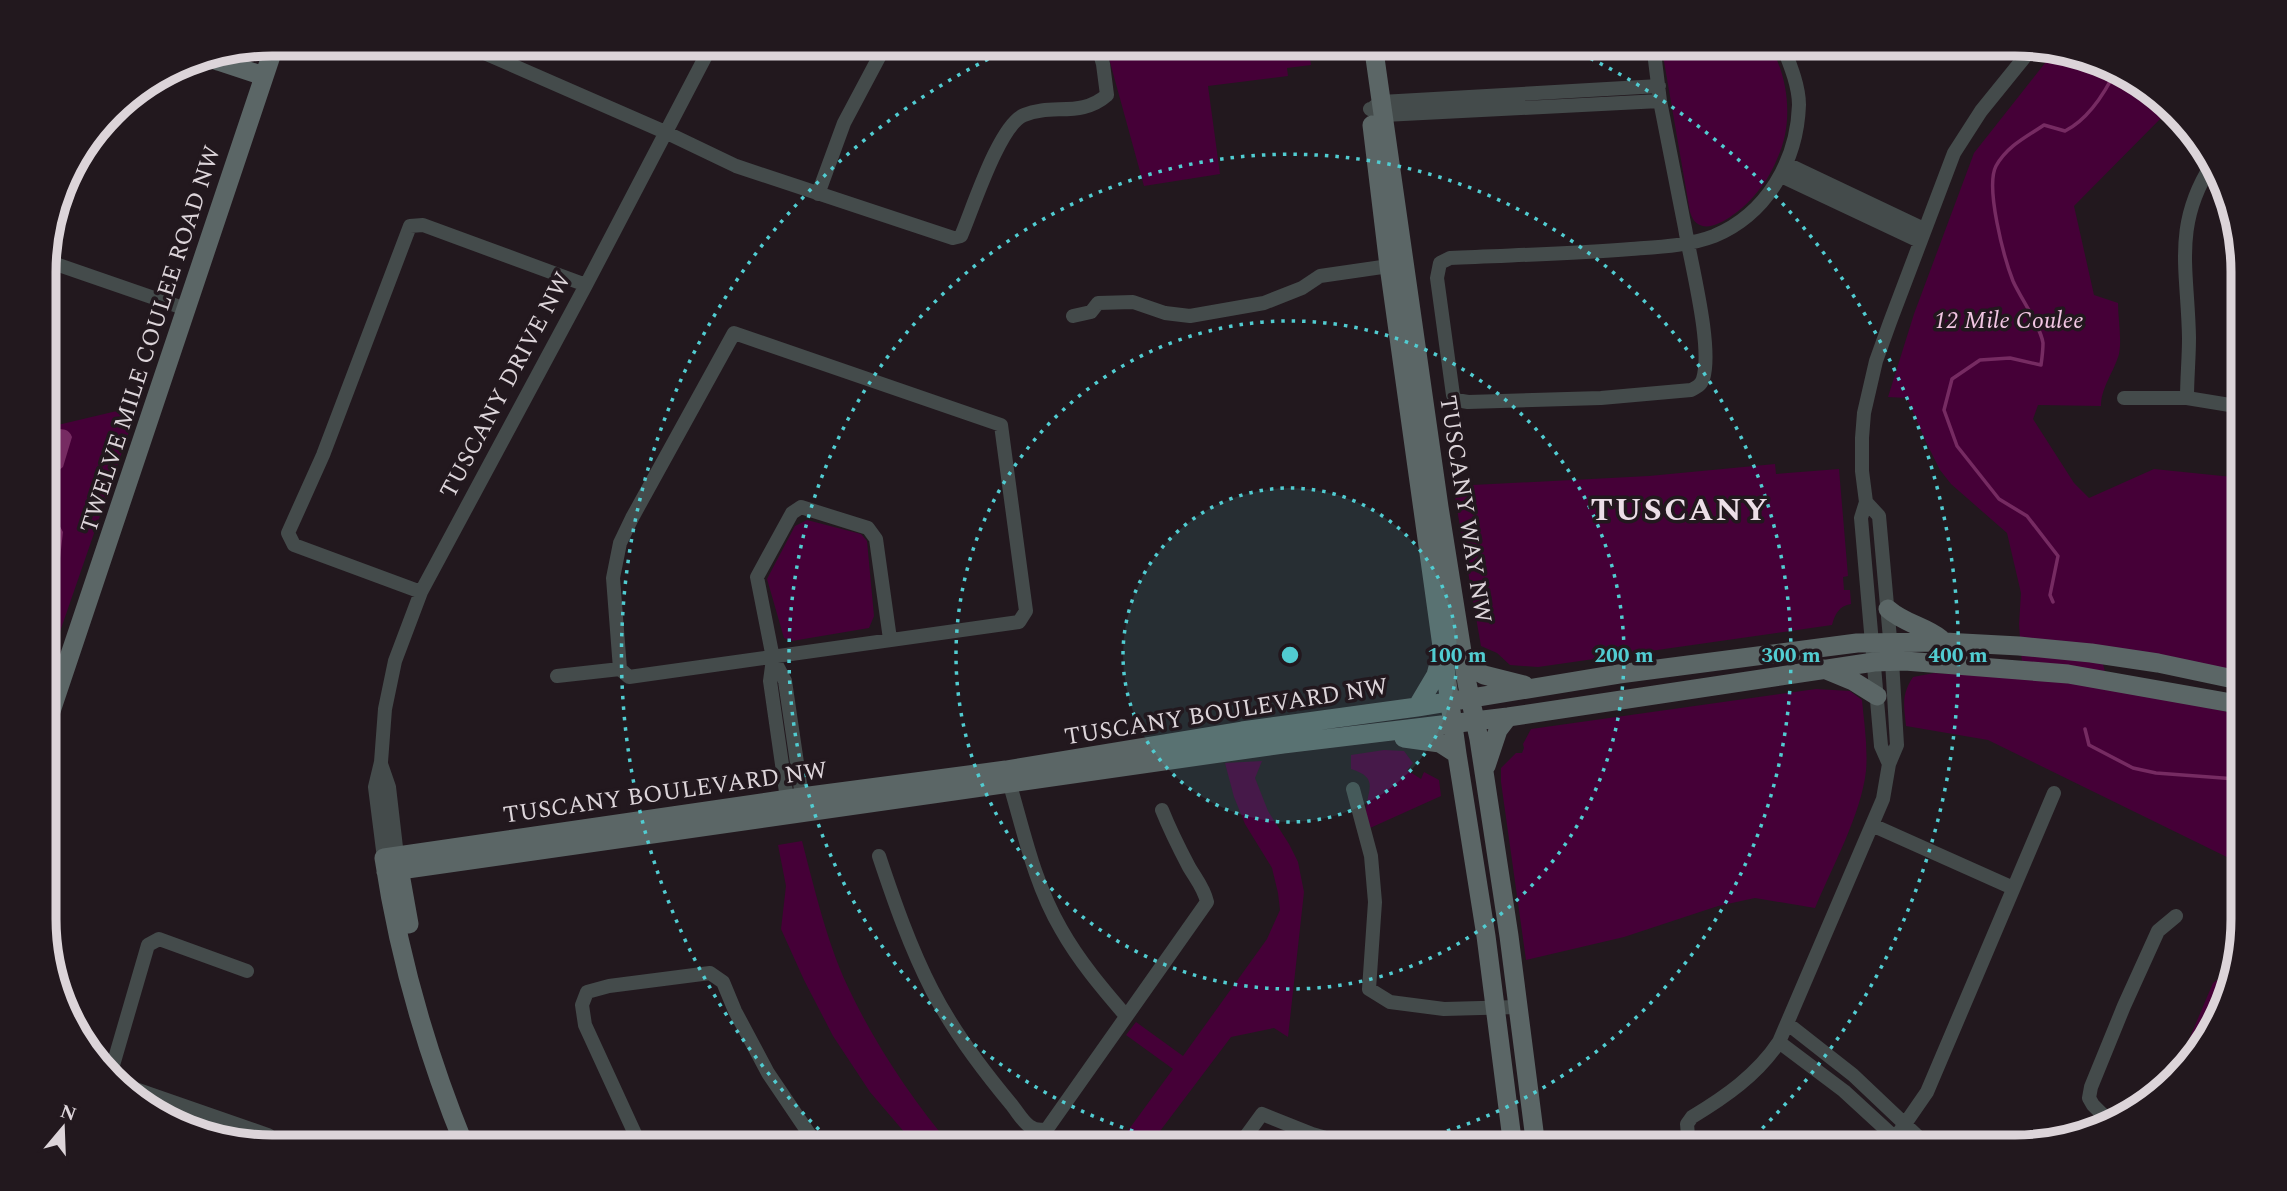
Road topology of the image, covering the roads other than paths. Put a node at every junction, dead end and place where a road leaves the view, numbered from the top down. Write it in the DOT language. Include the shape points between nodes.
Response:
graph roads {
  1 [pos="271,56"];
  2 [pos="491,56"];
  3 [pos="706,56"];
  4 [pos="880,56"];
  5 [pos="1101,56"];
  6 [pos="1364,56"];
  7 [pos="1374,56"];
  8 [pos="1655,56"];
  9 [pos="1786,56"];
  10 [pos="2026,56"];
  11 [pos="222,62"];
  12 [pos="264,76"];
  13 [pos="1660,94"];
  14 [pos="1378,109"];
  15 [pos="665,132"];
  16 [pos="1784,170"];
  17 [pos="2207,174"];
  18 [pos="818,194"];
  19 [pos="1922,235"];
  20 [pos="1687,243"];
  21 [pos="56,264"];
  22 [pos="1397,265"];
  23 [pos="586,285"];
  24 [pos="187,309"];
  25 [pos="1073,316"];
  26 [pos="2124,398"];
  27 [pos="2187,398"];
  28 [pos="2231,405"];
  29 [pos="1866,502"];
  30 [pos="422,592"];
  31 [pos="1888,609"];
  32 [pos="890,639"];
  33 [pos="1944,642"];
  34 [pos="1443,649"];
  35 [pos="1882,652"];
  36 [pos="773,658"];
  37 [pos="1465,664"];
  38 [pos="620,668"];
  39 [pos="1823,669"];
  40 [pos="557,676"];
  41 [pos="2231,678"];
  42 [pos="1535,688"];
  43 [pos="56,696"];
  44 [pos="1877,696"];
  45 [pos="1471,698"];
  46 [pos="1451,701"];
  47 [pos="2231,702"];
  48 [pos="1417,707"];
  49 [pos="1507,717"];
  50 [pos="1475,721"];
  51 [pos="1454,723"];
  52 [pos="1362,734"];
  53 [pos="1457,754"];
  54 [pos="1889,765"];
  55 [pos="1483,774"];
  56 [pos="1008,777"];
  57 [pos="1353,789"];
  58 [pos="2054,793"];
  59 [pos="796,803"];
  60 [pos="1162,810"];
  61 [pos="1872,825"];
  62 [pos="879,856"];
  63 [pos="392,864"];
  64 [pos="2013,888"];
  65 [pos="2176,916"];
  66 [pos="247,971"];
  67 [pos="1518,1007"];
  68 [pos="1495,1008"];
  69 [pos="1126,1016"];
  70 [pos="1788,1024"];
  71 [pos="1779,1042"];
  72 [pos="113,1064"];
  73 [pos="143,1092"];
  74 [pos="2104,1116"];
  75 [pos="1906,1124"];
  76 [pos="267,1135"];
  77 [pos="460,1135"];
  78 [pos="474,1135"];
  79 [pos="635,1135"];
  80 [pos="810,1135"];
  81 [pos="1247,1135"];
  82 [pos="1315,1135"];
  83 [pos="1511,1135"];
  84 [pos="1534,1135"];
  85 [pos="1688,1135"];
  86 [pos="1887,1135"];
  87 [pos="1900,1135"];
  88 [pos="1917,1135"];
  1 -- 12 [label="street, TWELVE MILE COULEE ROAD NW"];
  2 -- 15 [label="street"];
  3 -- 15 [label="street, TUSCANY DRIVE NW"];
  4 -- 18 [label="street" via="844,123"];
  5 -- 18 [label="street" via="1107,95 1084,108 1022,115 1011,126 984,177 961,236 953,239"];
  6 -- 14 [label="street, TUSCANY WAY NW"];
  7 -- 14 [label="street, TUSCANY WAY NW"];
  8 -- 13 [label="street"];
  9 -- 16 [label="street" via="1799,103"];
  10 -- 19 [label="street" via="1966,132"];
  11 -- 12 [label="street"];
  12 -- 24 [label="street, TWELVE MILE COULEE ROAD NW"];
  13 -- 14 [label="street"];
  13 -- 20 [label="street"];
  14 -- 22 [label="street, TUSCANY WAY NW"];
  15 -- 18 [label="street" via="736,166"];
  15 -- 23 [label="street, TUSCANY DRIVE NW"];
  16 -- 19 [label="street"];
  16 -- 20 [label="street" via="1764,200 1744,218 1716,235"];
  17 -- 27 [label="street" via="2194,198 2185,235"];
  19 -- 29 [label="street" via="1868,389 1861,438"];
  20 -- 20 [label="street" via="1446,259 1438,267 1437,278 1453,395 1460,402 1601,398 1691,390 1700,385 1705,354"];
  21 -- 24 [label="street"];
  22 -- 25 [label="street" via="1320,276 1264,303 1190,316 1133,302 1098,303 1091,312"];
  22 -- 34 [label="street, TUSCANY WAY NW"];
  22 -- 37 [label="street, TUSCANY WAY NW"];
  23 -- 30 [label="street, TUSCANY DRIVE NW"];
  23 -- 30 [label="street" via="423,225 410,226 323,455 288,533 294,545"];
  24 -- 43 [label="street, TWELVE MILE COULEE ROAD NW"];
  26 -- 27 [label="street"];
  27 -- 28 [label="street"];
  29 -- 31 [label="street" via="1879,516"];
  29 -- 35 [label="street" via="1861,518"];
  30 -- 63 [label="street, TUSCANY DRIVE NW" via="395,662 385,709 381,762 389,787"];
  31 -- 33 [label="street"];
  31 -- 35 [label="street"];
  32 -- 36 [label="street"];
  32 -- 36 [label="street" via="876,539 867,528 801,507 792,513 757,578"];
  32 -- 38 [label="street" via="1019,622 1026,611 1001,425 734,333 620,543 613,578"];
  33 -- 35 [label="street, TUSCANY BOULEVARD NW"];
  33 -- 41 [label="street, TUSCANY BOULEVARD NW" via="2091,653"];
  34 -- 46 [label="street, TUSCANY WAY NW"];
  34 -- 48 [label="street" via="1436,675"];
  35 -- 39 [label="street, TUSCANY BOULEVARD NW"];
  35 -- 42 [label="street, TUSCANY BOULEVARD NW" via="1619,674"];
  35 -- 44 [label="street"];
  35 -- 47 [label="street, TUSCANY BOULEVARD NW" via="2068,674"];
  35 -- 54 [label="street" via="1897,745"];
  36 -- 38 [label="street" via="629,677"];
  36 -- 59 [label="street" via="785,681"];
  37 -- 42 [label="street" via="1484,675"];
  37 -- 45 [label="street, TUSCANY WAY NW"];
  38 -- 40 [label="street"];
  39 -- 44 [label="street"];
  39 -- 49 [label="street, TUSCANY BOULEVARD NW"];
  42 -- 45 [label="street, TUSCANY BOULEVARD NW"];
  44 -- 54 [label="street" via="1881,746"];
  45 -- 46 [label="street, TUSCANY BOULEVARD NW"];
  45 -- 50 [label="street, TUSCANY WAY NW"];
  46 -- 48 [label="street, TUSCANY BOULEVARD NW"];
  46 -- 51 [label="street, TUSCANY WAY NW"];
  48 -- 56 [label="street, TUSCANY BOULEVARD NW" via="1242,731"];
  49 -- 50 [label="street, TUSCANY BOULEVARD NW"];
  49 -- 55 [label="street"];
  50 -- 51 [label="street, TUSCANY BOULEVARD NW"];
  50 -- 55 [label="street, TUSCANY WAY NW"];
  51 -- 52 [label="street, TUSCANY BOULEVARD NW"];
  51 -- 53 [label="street, TUSCANY WAY NW"];
  52 -- 53 [label="street" via="1430,740"];
  52 -- 56 [label="street, TUSCANY BOULEVARD NW"];
  53 -- 68 [label="street, TUSCANY WAY NW"];
  54 -- 61 [label="street"];
  55 -- 67 [label="street, TUSCANY WAY NW"];
  56 -- 59 [label="street, TUSCANY BOULEVARD NW"];
  56 -- 69 [label="street" via="1048,903 1093,978"];
  57 -- 68 [label="street" via="1371,856 1376,902 1369,989 1390,1002 1444,1009"];
  58 -- 64 [label="street"];
  59 -- 63 [label="street, TUSCANY BOULEVARD NW"];
  60 -- 69 [label="street" via="1207,902"];
  61 -- 64 [label="street"];
  61 -- 70 [label="street"];
  62 -- 69 [label="street" via="932,990 971,1054 1030,1128 1047,1129"];
  63 -- 77 [label="street, TUSCANY DRIVE NW" via="397,932 419,1020"];
  63 -- 78 [label="street, TUSCANY DRIVE NW" via="432,1022"];
  64 -- 75 [label="street" via="1927,1092"];
  65 -- 74 [label="street" via="2158,932 2091,1087 2088,1098"];
  66 -- 72 [label="street" via="159,939 148,945"];
  67 -- 68 [label="street"];
  67 -- 84 [label="street, TUSCANY WAY NW"];
  68 -- 83 [label="street, TUSCANY WAY NW"];
  70 -- 71 [label="street"];
  70 -- 75 [label="street"];
  71 -- 85 [label="street" via="1750,1077 1692,1117"];
  71 -- 86 [label="street" via="1844,1091"];
  73 -- 76 [label="street"];
  75 -- 87 [label="street"];
  75 -- 88 [label="street"];
  79 -- 80 [label="street" via="585,1025 582,1005 587,992 710,973 723,982 763,1063"];
  81 -- 82 [label="street" via="1262,1114"];
}
